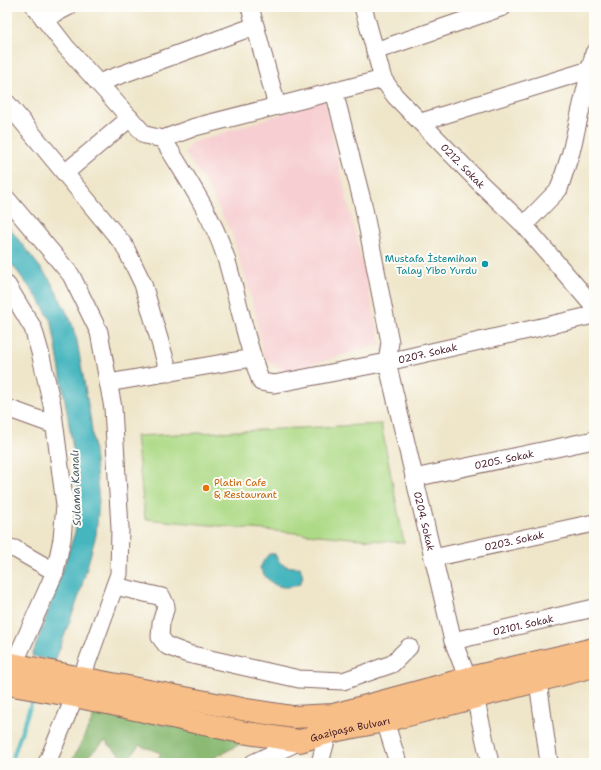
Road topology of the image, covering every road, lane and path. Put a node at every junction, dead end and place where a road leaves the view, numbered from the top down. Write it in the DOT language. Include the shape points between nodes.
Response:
graph roads {
  1 [pos="68,7"];
  2 [pos="250,7"];
  3 [pos="362,7"];
  4 [pos="503,7"];
  5 [pos="40,13"];
  6 [pos="255,26"];
  7 [pos="375,51"];
  8 [pos="594,53"];
  9 [pos="589,70"];
  10 [pos="383,79"];
  11 [pos="98,83"];
  12 [pos="334,91"];
  13 [pos="7,104"];
  14 [pos="278,106"];
  15 [pos="130,118"];
  16 [pos="421,122"];
  17 [pos="163,139"];
  18 [pos="65,173"];
  19 [pos="7,199"];
  20 [pos="524,225"];
  21 [pos="7,285"];
  22 [pos="594,307"];
  23 [pos="594,316"];
  24 [pos="252,358"];
  25 [pos="387,362"];
  26 [pos="170,373"];
  27 [pos="108,383"];
  28 [pos="7,408"];
  29 [pos="54,425"];
  30 [pos="594,440"];
  31 [pos="414,478"];
  32 [pos="594,523"];
  33 [pos="7,548"];
  34 [pos="433,558"];
  35 [pos="55,572"];
  36 [pos="115,586"];
  37 [pos="594,608"];
  38 [pos="453,641"];
  39 [pos="409,647"];
  40 [pos="594,649"];
  41 [pos="594,666"];
  42 [pos="14,677"];
  43 [pos="538,681"];
  44 [pos="67,685"];
  45 [pos="472,687"];
  46 [pos="385,721"];
  47 [pos="328,733"];
  48 [pos="300,741"];
  49 [pos="47,763"];
  50 [pos="253,763"];
  51 [pos="320,763"];
  52 [pos="398,763"];
  53 [pos="490,763"];
  54 [pos="549,763"];
  1 -- 5 [label="street"];
  2 -- 6 [label="street"];
  3 -- 7 [label="street, 0212. Sokak"];
  4 -- 7 [label="street"];
  5 -- 11 [label="street"];
  6 -- 11 [label="street"];
  6 -- 14 [label="street"];
  7 -- 10 [label="street, 0212. Sokak"];
  8 -- 9 [label="street"];
  9 -- 16 [label="street"];
  9 -- 20 [label="street" via="571,152 559,189"];
  10 -- 12 [label="street"];
  10 -- 16 [label="street, 0212. Sokak" via="395,96"];
  11 -- 15 [label="street"];
  12 -- 14 [label="street"];
  12 -- 25 [label="street" via="363,204 390,342"];
  13 -- 18 [label="street"];
  14 -- 17 [label="street" via="195,127"];
  15 -- 17 [label="street" via="145,135"];
  15 -- 18 [label="street"];
  16 -- 20 [label="street, 0212. Sokak"];
  17 -- 24 [label="street" via="201,200 225,254"];
  18 -- 26 [label="street" via="124,245 143,284"];
  19 -- 27 [label="street" via="71,275 99,332"];
  20 -- 22 [label="street, 0212. Sokak"];
  21 -- 29 [label="street" via="33,328 52,405"];
  23 -- 25 [label="street, 0207. Sokak"];
  24 -- 25 [label="street, 0207. Sokak" via="260,382 274,384"];
  24 -- 26 [label="street"];
  25 -- 31 [label="street, 0204. Sokak"];
  26 -- 27 [label="street"];
  27 -- 36 [label="street" via="113,408 120,528 119,574"];
  28 -- 29 [label="street"];
  29 -- 35 [label="street" via="65,505 62,539"];
  30 -- 31 [label="street, 0205. Sokak"];
  31 -- 34 [label="street, 0204. Sokak"];
  32 -- 34 [label="street, 0203. Sokak"];
  33 -- 35 [label="street" via="15,549"];
  34 -- 38 [label="street, 0204. Sokak"];
  35 -- 42 [label="street"];
  36 -- 39 [label="street" via="162,597 166,606 160,637 167,646 188,654 299,679 343,681 392,664"];
  36 -- 44 [label="street"];
  37 -- 38 [label="street, 02101. Sokak"];
  38 -- 45 [label="street, 0204. Sokak"];
  40 -- 45 [label="main road, Gazipaşa Bulvarı"];
  41 -- 43 [label="main road, Gazipaşa Bulvarı"];
  42 -- 44 [label="main road"];
  43 -- 45 [label="main road, Gazipaşa Bulvarı"];
  43 -- 54 [label="street"];
  44 -- 45 [label="main road, Gazipaşa Bulvarı" via="293,717 333,715"];
  44 -- 48 [label="main road, Gazipaşa Bulvarı" via="241,732"];
  44 -- 49 [label="street"];
  45 -- 46 [label="main road, Gazipaşa Bulvarı"];
  45 -- 53 [label="street, 0204. Sokak"];
  46 -- 47 [label="main road, Gazipaşa Bulvarı"];
  46 -- 52 [label="street"];
  47 -- 48 [label="main road, Gazipaşa Bulvarı"];
  47 -- 51 [label="street"];
  48 -- 50 [label="street"];
}
